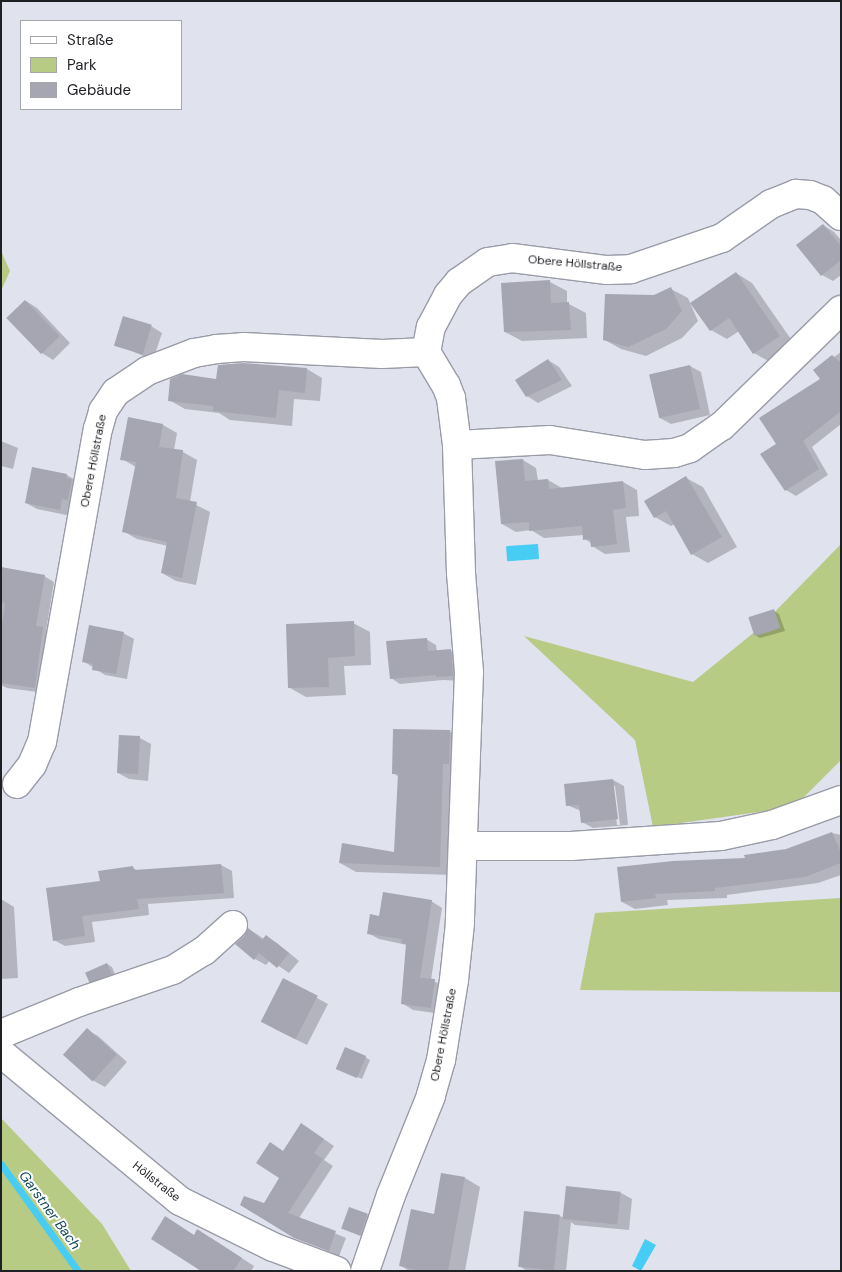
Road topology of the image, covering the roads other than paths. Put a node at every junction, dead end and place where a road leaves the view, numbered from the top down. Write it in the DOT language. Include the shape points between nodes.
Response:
graph roads {
  1 [pos="841,216"];
  2 [pos="841,310"];
  3 [pos="426,352"];
  4 [pos="457,445"];
  5 [pos="17,784"];
  6 [pos="841,800"];
  7 [pos="463,846"];
  8 [pos="233,924"];
  9 [pos="1,1034"];
  10 [pos="1,1053"];
  11 [pos="336,1271"];
  12 [pos="365,1271"];
  1 -- 3 [label="street, Obere Höllstraße" via="823,200 796,194 771,204 722,238 631,269 607,270 512,258 488,262 448,295 431,327"];
  2 -- 4 [label="street" via="722,426 690,448 645,455 550,440"];
  3 -- 4 [label="street, Obere Höllstraße" via="451,398"];
  3 -- 5 [label="street, Obere Höllstraße" via="382,354 243,347 216,349 194,353 147,371 116,392 102,412 98,429 42,742 32,765"];
  4 -- 7 [label="street, Obere Höllstraße" via="461,573 469,672"];
  6 -- 7 [label="street" via="772,825 721,836 571,846"];
  7 -- 12 [label="street, Obere Höllstraße" via="454,980 441,1060 431,1096"];
  8 -- 9 [label="street" via="204,951 173,970 79,1002"];
  10 -- 11 [label="street, Höllstraße" via="180,1201 273,1247"];
}
